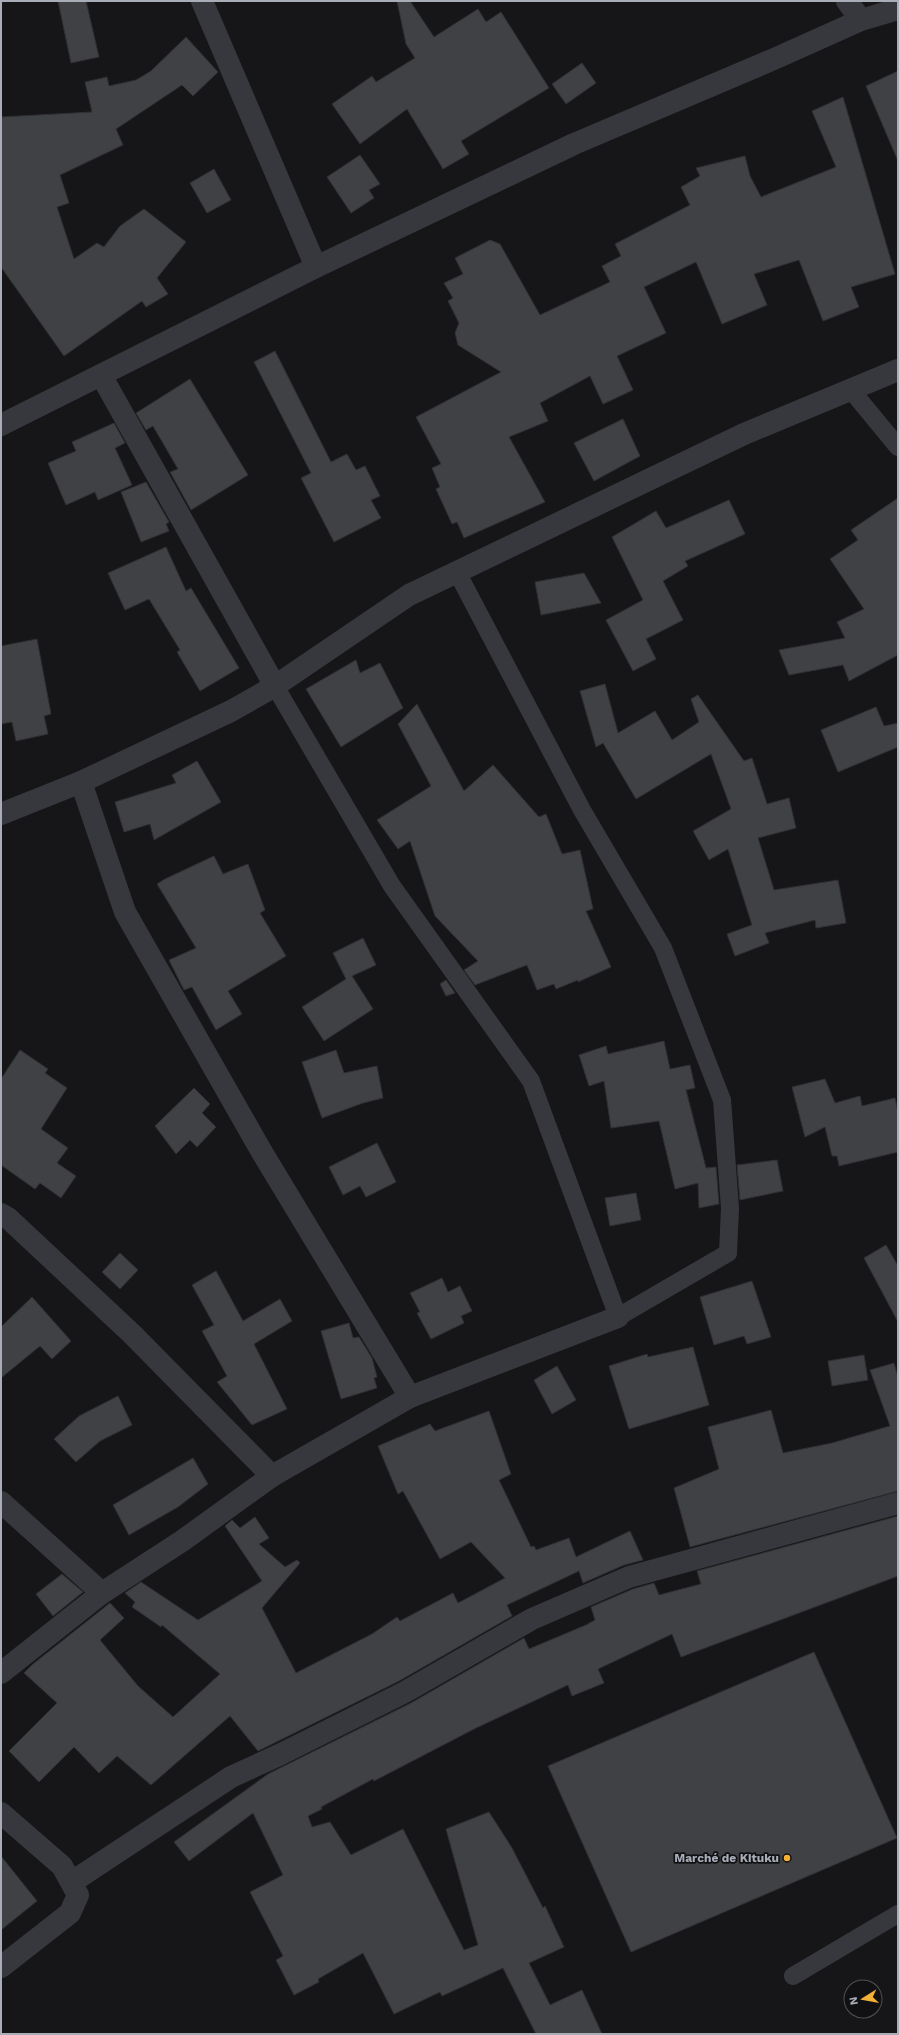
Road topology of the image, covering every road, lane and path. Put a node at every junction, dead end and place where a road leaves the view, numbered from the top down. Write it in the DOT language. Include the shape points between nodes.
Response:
graph roads {
  1 [pos="202,1"];
  2 [pos="847,1"];
  3 [pos="898,9"];
  4 [pos="862,20"];
  5 [pos="316,267"];
  6 [pos="898,370"];
  7 [pos="101,375"];
  8 [pos="851,390"];
  9 [pos="1,425"];
  10 [pos="898,447"];
  11 [pos="457,572"];
  12 [pos="275,686"];
  13 [pos="81,782"];
  14 [pos="1,814"];
  15 [pos="1,1214"];
  16 [pos="618,1317"];
  17 [pos="410,1398"];
  18 [pos="272,1476"];
  19 [pos="1,1502"];
  20 [pos="898,1503"];
  21 [pos="102,1593"];
  22 [pos="1,1673"];
  23 [pos="1,1812"];
  24 [pos="72,1882"];
  25 [pos="898,1914"];
  26 [pos="1,1967"];
  27 [pos="793,1976"];
  1 -- 5 [label="street"];
  2 -- 4 [label="street"];
  3 -- 4 [label="street"];
  4 -- 5 [label="street" via="574,144"];
  5 -- 7 [label="street"];
  6 -- 8 [label="street"];
  7 -- 9 [label="street"];
  7 -- 12 [label="street"];
  8 -- 10 [label="lane"];
  8 -- 11 [label="street" via="744,434"];
  11 -- 12 [label="street" via="409,595"];
  11 -- 16 [label="lane" via="582,810 663,948 722,1100 730,1208 728,1253"];
  12 -- 13 [label="street" via="231,711"];
  12 -- 16 [label="lane" via="392,886 531,1081"];
  13 -- 14 [label="street"];
  13 -- 17 [label="street" via="125,912 263,1154"];
  15 -- 18 [label="street" via="132,1334"];
  16 -- 17 [label="street"];
  17 -- 18 [label="street"];
  18 -- 21 [label="street" via="182,1541"];
  19 -- 21 [label="street"];
  20 -- 24 [label="street" via="629,1577 532,1619 405,1692 231,1777"];
  21 -- 22 [label="street"];
  23 -- 24 [label="street" via="62,1866"];
  24 -- 26 [label="street" via="78,1895 70,1913"];
  25 -- 27 [label="lane"];
}
